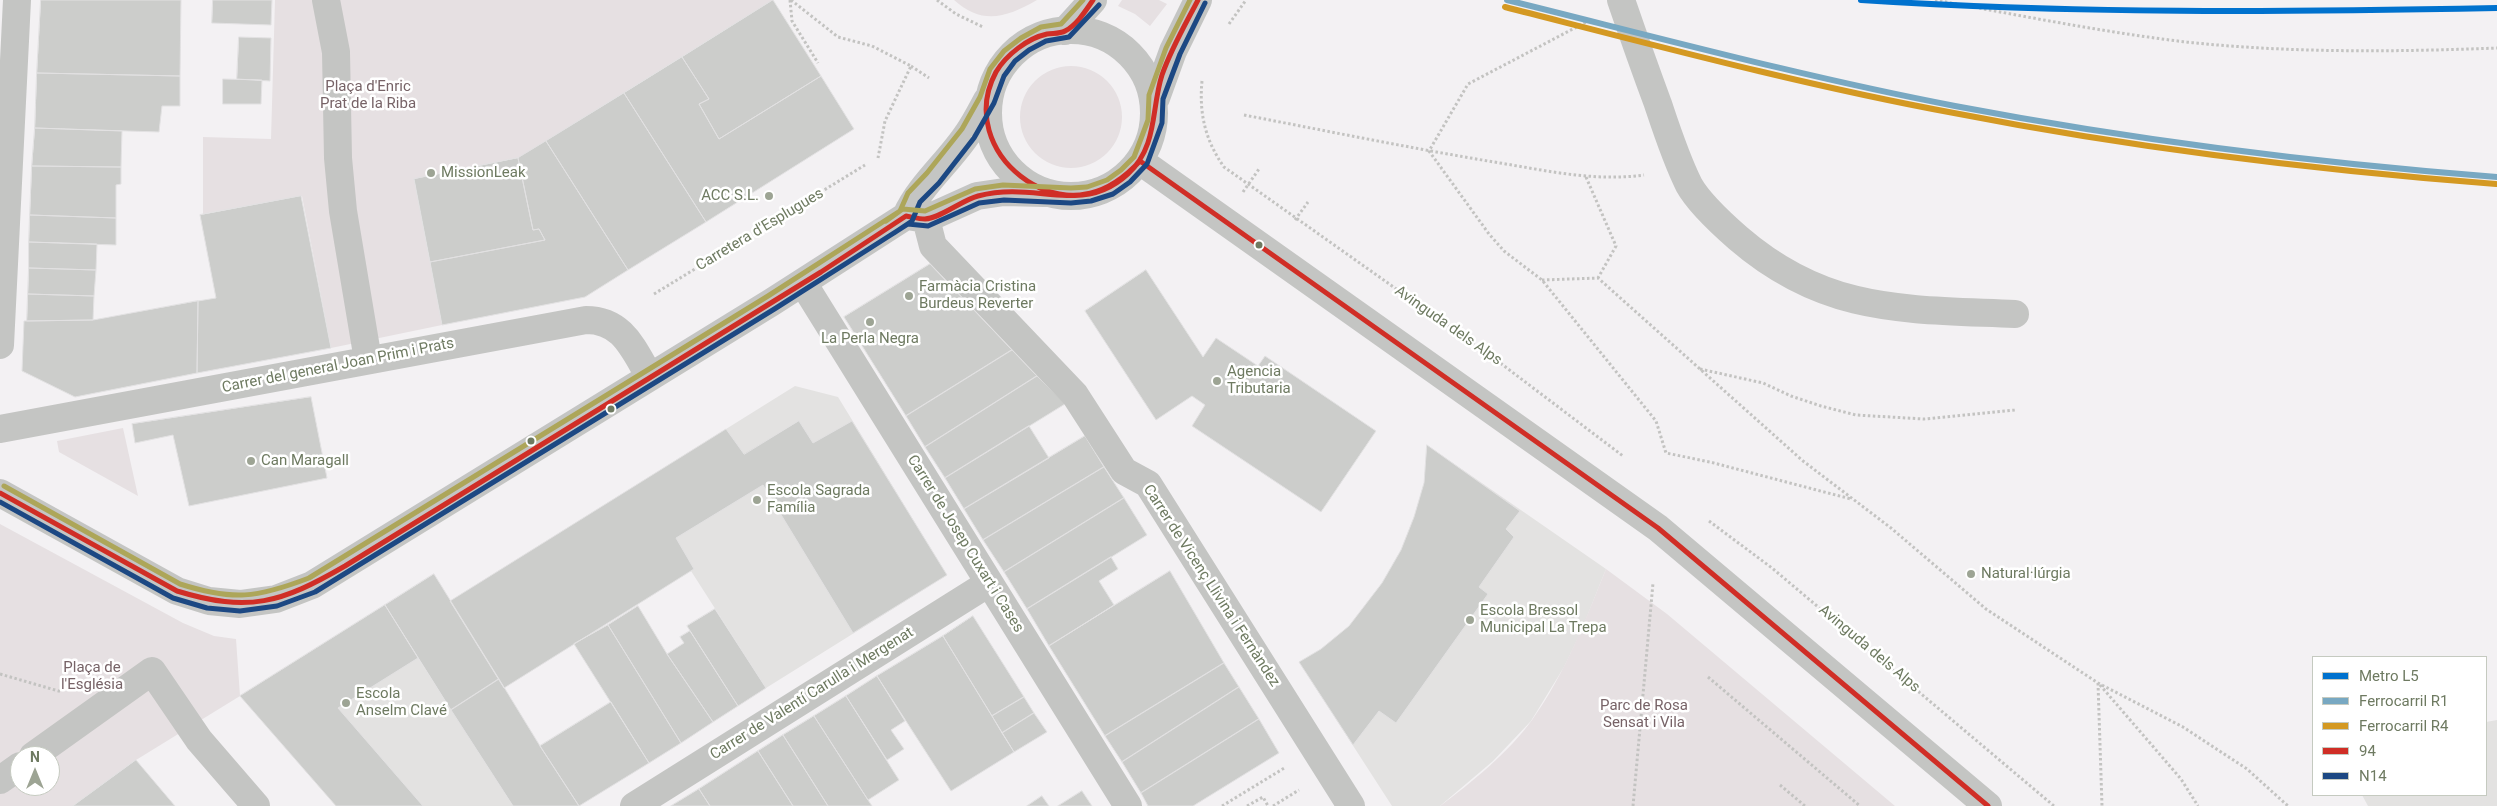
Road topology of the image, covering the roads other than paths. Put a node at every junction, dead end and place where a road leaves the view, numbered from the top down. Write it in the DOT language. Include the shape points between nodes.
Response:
graph roads {
  1 [pos="17,0"];
  2 [pos="326,0"];
  3 [pos="1093,0"];
  4 [pos="1198,0"];
  5 [pos="1622,1"];
  6 [pos="1065,31"];
  7 [pos="1156,98"];
  8 [pos="987,100"];
  9 [pos="1140,161"];
  10 [pos="1050,194"];
  11 [pos="916,218"];
  12 [pos="803,283"];
  13 [pos="2014,314"];
  14 [pos="0,345"];
  15 [pos="368,360"];
  16 [pos="650,377"];
  17 [pos="0,429"];
  18 [pos="0,493"];
  19 [pos="989,583"];
  20 [pos="47,746"];
  21 [pos="256,806"];
  22 [pos="634,806"];
  23 [pos="1128,806"];
  24 [pos="1350,806"];
  25 [pos="1988,806"];
  1 -- 14 [label="street"];
  2 -- 15 [label="street" via="336,52 338,158 343,211"];
  3 -- 6 [label="street"];
  4 -- 7 [label="street" via="1173,51"];
  5 -- 13 [label="street" via="1690,187 1723,225 1758,255 1797,280 1839,297 1899,309"];
  6 -- 7 [label="street" via="1109,38 1129,50 1142,64"];
  6 -- 8 [label="street" via="1044,34 1010,56 997,72"];
  7 -- 9 [label="street" via="1155,121"];
  8 -- 10 [label="street" via="990,134 997,152 1010,170 1029,185"];
  8 -- 11 [label="street" via="968,133 914,198"];
  9 -- 10 [label="street" via="1110,187 1089,194"];
  9 -- 25 [label="street" via="1658,528"];
  10 -- 11 [label="street" via="1004,192 977,196"];
  11 -- 12 [label="street"];
  11 -- 24 [label="street, Carrer de Vicenç Llivina i Fernàndez" via="933,246 1075,395 1124,471 1148,484"];
  12 -- 16 [label="street"];
  12 -- 19 [label="street, Carrer de Josep Cuxart i Cases"];
  15 -- 16 [label="street, Carrer del general Joan Prim i Prats" via="596,320 620,332"];
  15 -- 17 [label="street, Carrer del general Joan Prim i Prats"];
  16 -- 18 [label="street" via="345,566 312,585 276,599 240,604 209,601 177,591"];
  19 -- 22 [label="street, Carrer de Valentí Carulla i Mergenat"];
  19 -- 23 [label="street, Carrer de Josep Cuxart i Cases"];
  20 -- 21 [label="street" via="152,671 199,740"];
}
